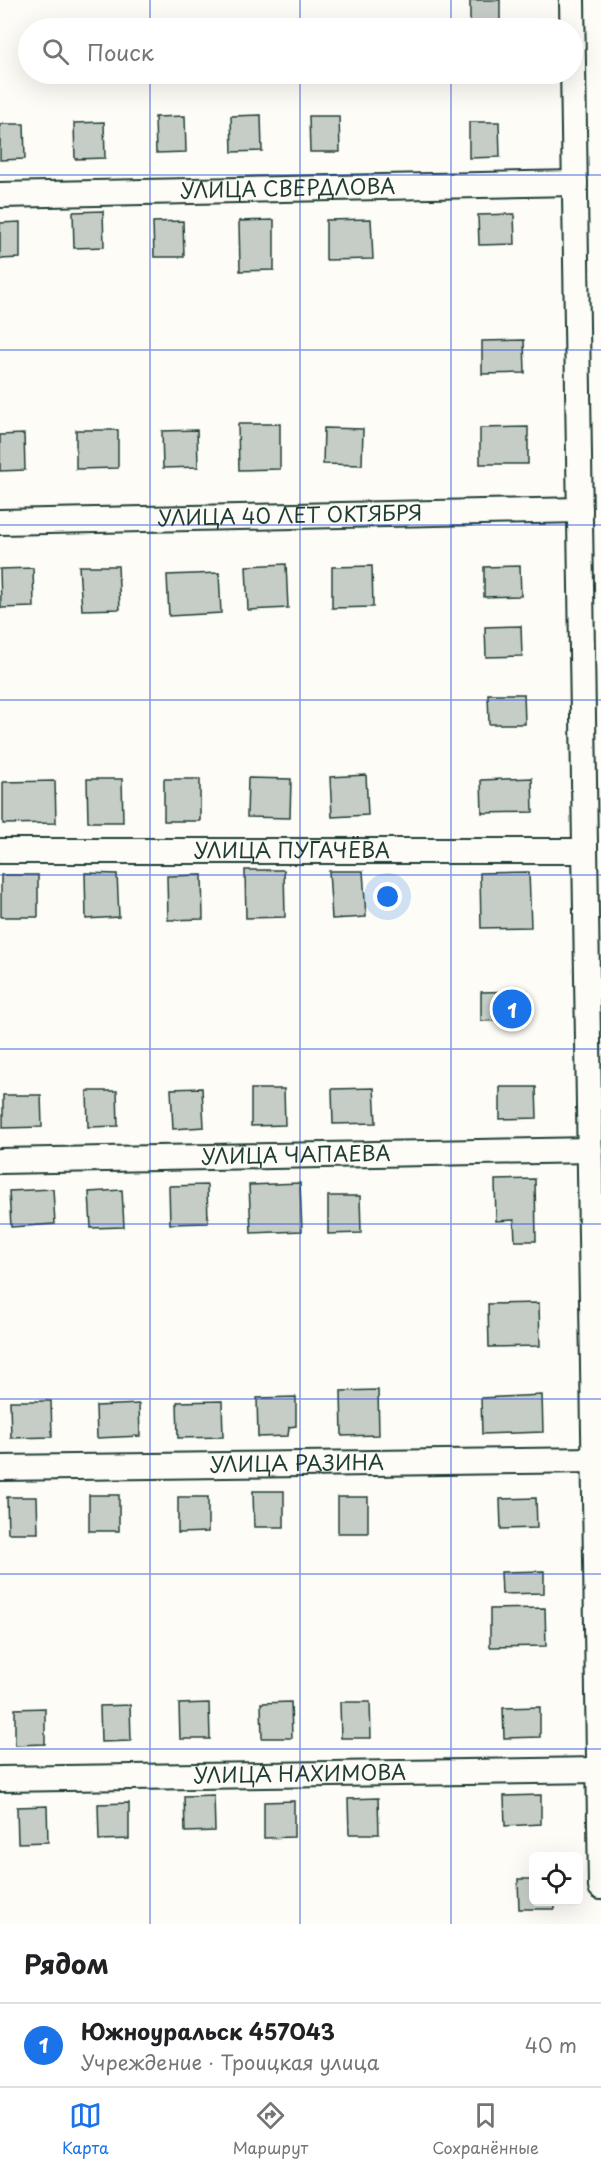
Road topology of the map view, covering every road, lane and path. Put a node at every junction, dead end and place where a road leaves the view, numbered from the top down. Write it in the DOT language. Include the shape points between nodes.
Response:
graph roads {
  1 [pos="572,0"];
  2 [pos="572,18"];
  3 [pos="573,84"];
  4 [pos="575,183"];
  5 [pos="0,195"];
  6 [pos="580,510"];
  7 [pos="0,522"];
  8 [pos="0,851"];
  9 [pos="585,851"];
  10 [pos="590,1150"];
  11 [pos="0,1161"];
  12 [pos="594,1460"];
  13 [pos="0,1468"];
  14 [pos="599,1770"];
  15 [pos="0,1779"];
  16 [pos="601,1887"];
  1 -- 2 [label="street"];
  3 -- 4 [label="street"];
  4 -- 5 [label="street, УЛИЦА СВЕРДЛОВА"];
  4 -- 6 [label="street"];
  6 -- 7 [label="street, УЛИЦА 40 ЛЕТ ОКТЯБРЯ"];
  6 -- 9 [label="street"];
  8 -- 9 [label="street, УЛИЦА ПУГАЧЁВА"];
  9 -- 10 [label="street"];
  10 -- 11 [label="street, УЛИЦА ЧАПАЕВА"];
  10 -- 12 [label="street"];
  12 -- 13 [label="street, УЛИЦА РАЗИНА"];
  12 -- 14 [label="street"];
  14 -- 15 [label="street, УЛИЦА НАХИМОВА"];
  14 -- 16 [label="street"];
}
